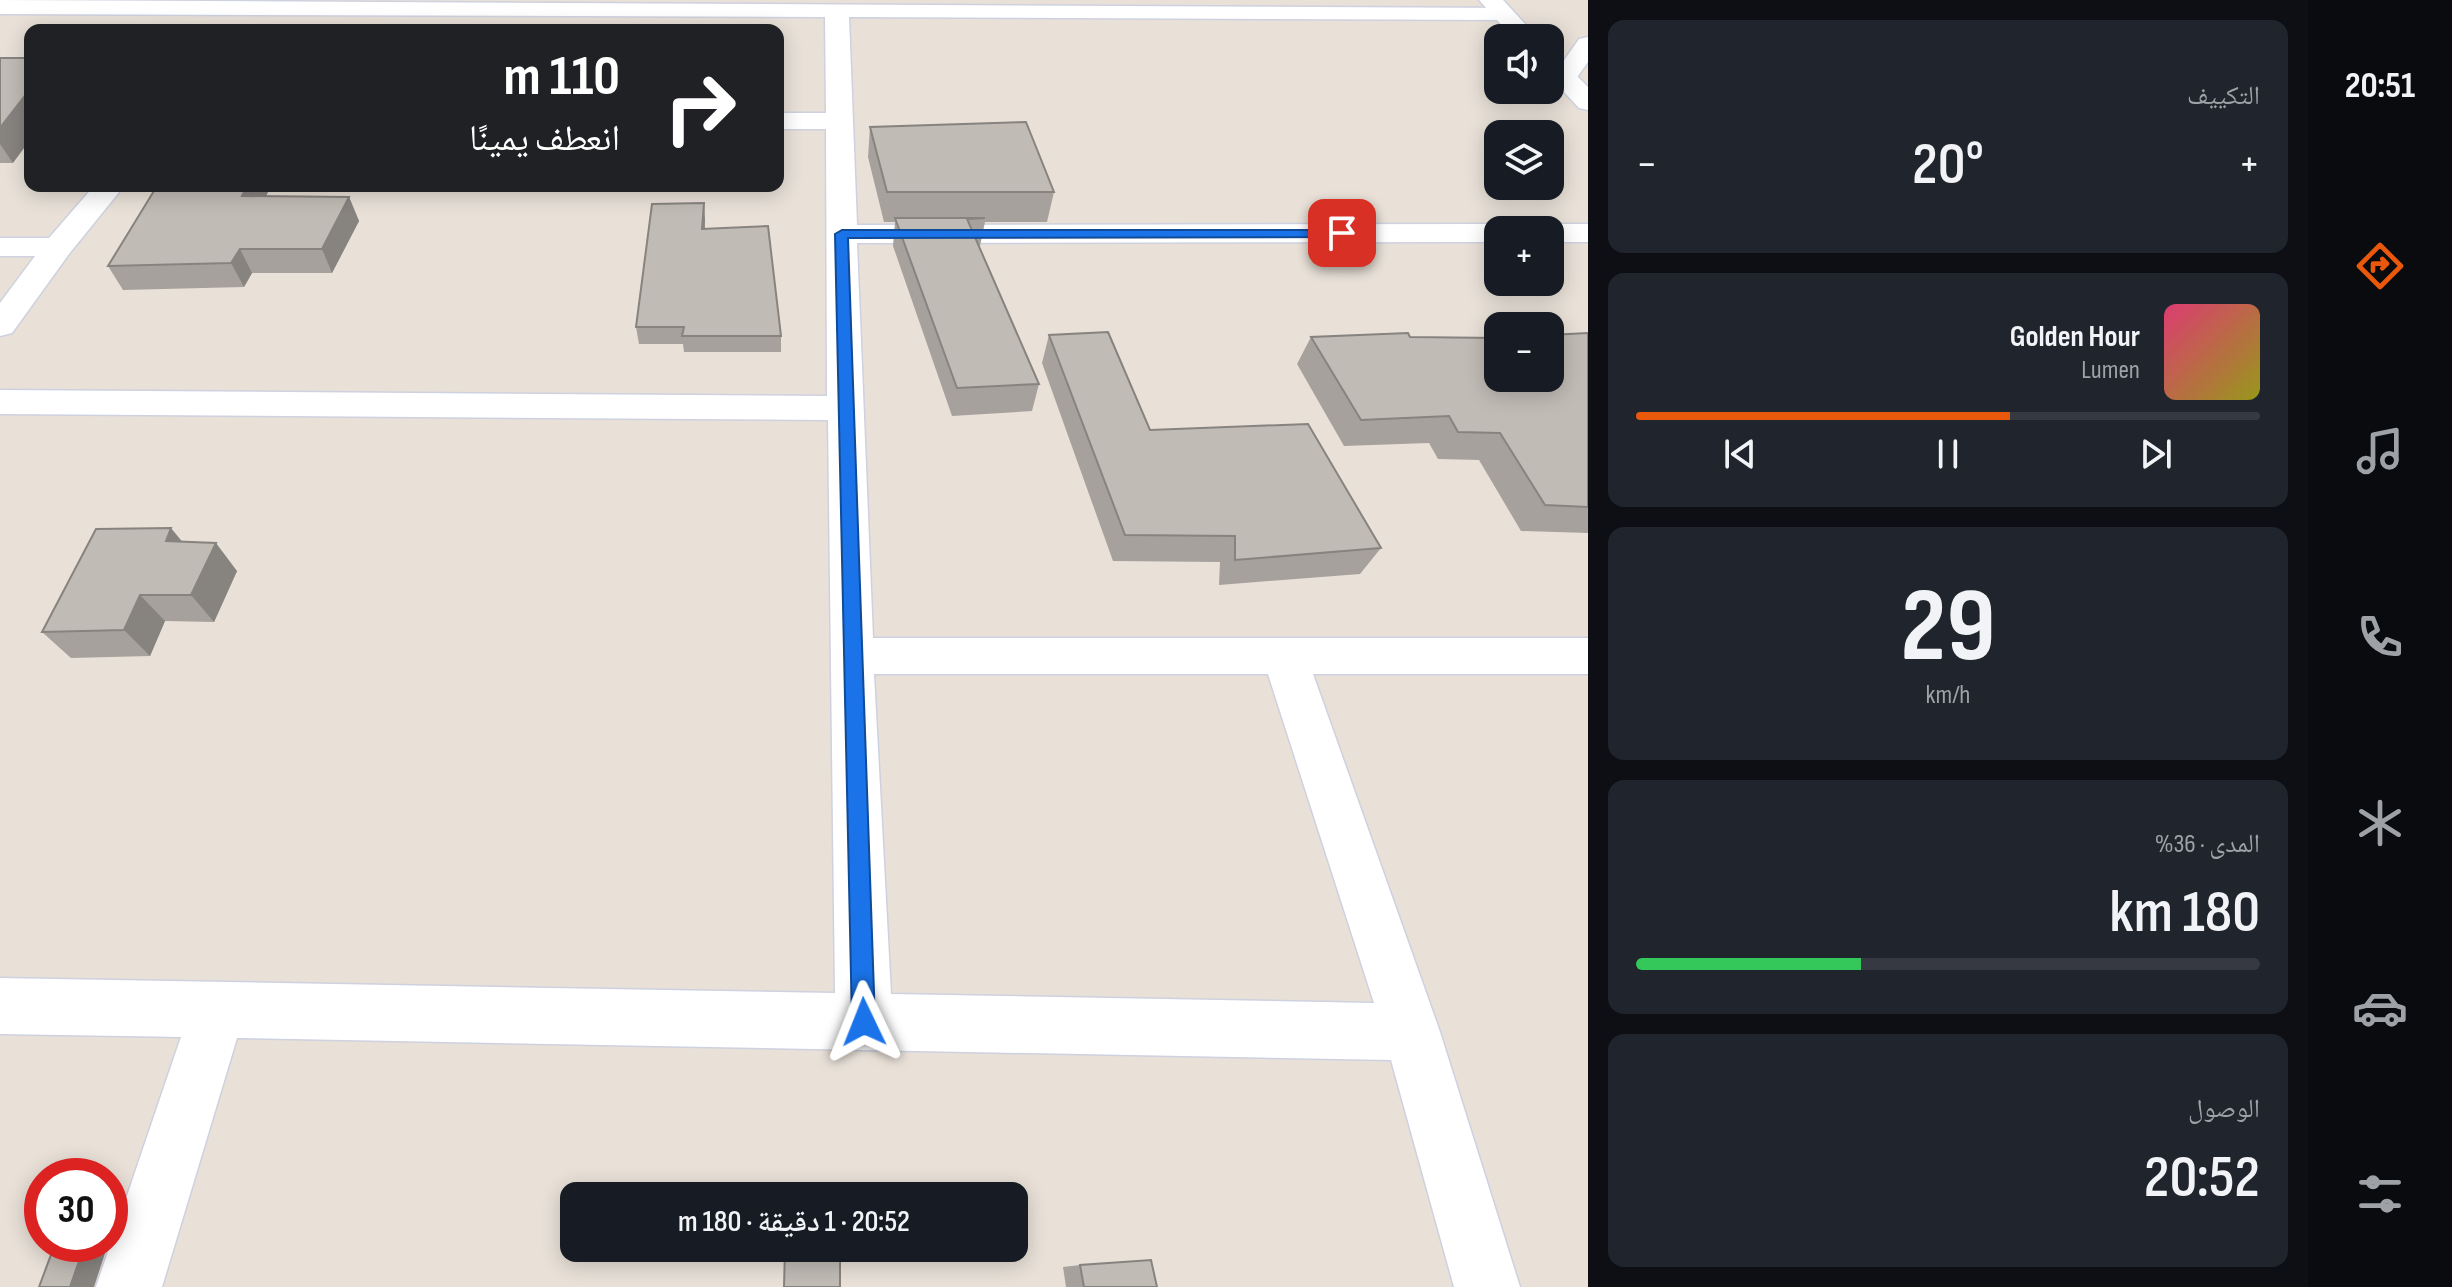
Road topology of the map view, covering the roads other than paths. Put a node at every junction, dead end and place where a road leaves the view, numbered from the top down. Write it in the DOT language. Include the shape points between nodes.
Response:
graph roads {
  1 [pos="258,4"];
  2 [pos="1187,6"];
  3 [pos="1496,6"];
  4 [pos="0,7"];
  5 [pos="857,7"];
  6 [pos="242,24"];
  7 [pos="1513,24"];
  8 [pos="1588,44"];
  9 [pos="1564,64"];
  10 [pos="1564,77"];
  11 [pos="1588,102"];
  12 [pos="784,121"];
  13 [pos="839,121"];
  14 [pos="105,192"];
  15 [pos="1484,233"];
  16 [pos="1564,233"];
  17 [pos="1588,233"];
  18 [pos="842,234"];
  19 [pos="0,247"];
  20 [pos="58,247"];
  21 [pos="0,326"];
  22 [pos="0,402"];
  23 [pos="846,408"];
  24 [pos="1284,655"];
  25 [pos="851,656"];
  26 [pos="1588,656"];
  27 [pos="0,1006"];
  28 [pos="218,1010"];
  29 [pos="864,1022"];
  30 [pos="1412,1032"];
  31 [pos="129,1287"];
  32 [pos="1487,1287"];
  1 -- 4 [label="street"];
  1 -- 5 [label="street"];
  1 -- 6 [label="street"];
  2 -- 3 [label="street"];
  2 -- 5 [label="street"];
  3 -- 7 [label="street"];
  5 -- 13 [label="street"];
  8 -- 9 [label="street"];
  10 -- 11 [label="street"];
  12 -- 13 [label="street"];
  13 -- 18 [label="street"];
  14 -- 20 [label="street"];
  15 -- 18 [label="street"];
  16 -- 17 [label="street"];
  18 -- 23 [label="street"];
  19 -- 20 [label="street"];
  20 -- 21 [label="street"];
  22 -- 23 [label="street"];
  23 -- 25 [label="street"];
  24 -- 25 [label="street"];
  24 -- 26 [label="street"];
  24 -- 30 [label="street"];
  25 -- 29 [label="street"];
  27 -- 28 [label="street"];
  28 -- 29 [label="street"];
  28 -- 31 [label="street"];
  29 -- 30 [label="street"];
  30 -- 32 [label="street"];
}
